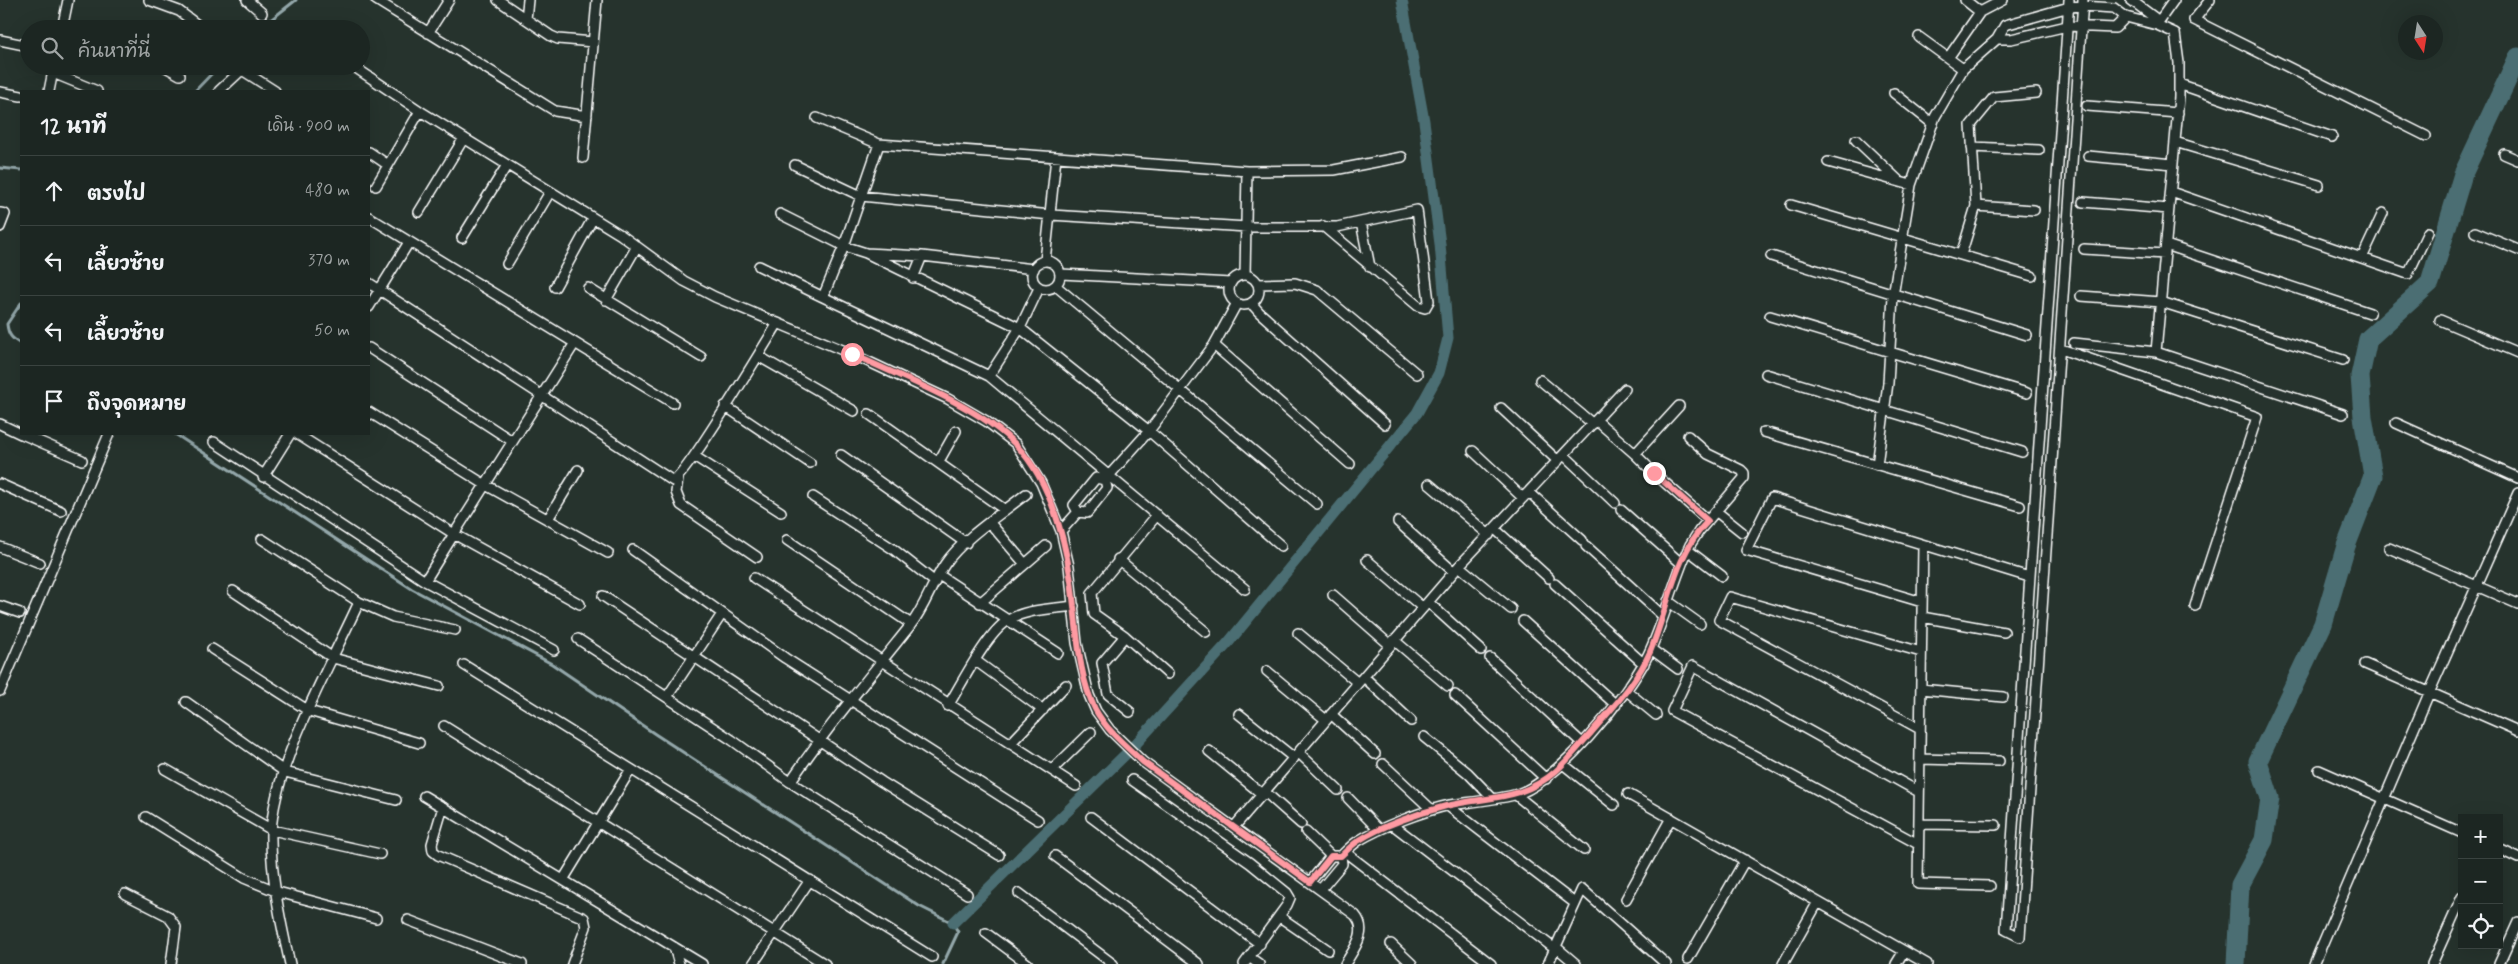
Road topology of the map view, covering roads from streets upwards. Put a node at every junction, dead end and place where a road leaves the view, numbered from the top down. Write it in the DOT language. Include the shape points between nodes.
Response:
graph roads {
  1 [pos="67,0"];
  2 [pos="149,0"];
  3 [pos="247,0"];
  4 [pos="376,0"];
  5 [pos="449,0"];
  6 [pos="498,0"];
  7 [pos="528,0"];
  8 [pos="597,0"];
  9 [pos="1965,0"];
  10 [pos="2003,0"];
  11 [pos="2131,0"];
  12 [pos="2174,0"];
  13 [pos="2210,0"];
  14 [pos="2069,3"];
  15 [pos="2082,3"];
  16 [pos="1980,12"];
  17 [pos="262,13"];
  18 [pos="2126,17"];
  19 [pos="526,19"];
  20 [pos="64,20"];
  21 [pos="191,20"];
  22 [pos="2158,23"];
  23 [pos="2067,26"];
  24 [pos="2081,27"];
  25 [pos="428,33"];
  26 [pos="1919,37"];
  27 [pos="1997,39"];
  28 [pos="0,40"];
  29 [pos="593,42"];
  30 [pos="20,44"];
  31 [pos="1948,58"];
  32 [pos="1963,69"];
  33 [pos="53,75"];
  34 [pos="64,75"];
  35 [pos="236,75"];
  36 [pos="253,75"];
  37 [pos="366,75"];
  38 [pos="2179,84"];
  39 [pos="49,90"];
  40 [pos="95,90"];
  41 [pos="220,90"];
  42 [pos="274,90"];
  43 [pos="0,92"];
  44 [pos="1894,93"];
  45 [pos="2036,93"];
  46 [pos="20,96"];
  47 [pos="2087,106"];
  48 [pos="420,111"];
  49 [pos="2178,113"];
  50 [pos="587,116"];
  51 [pos="817,118"];
  52 [pos="1933,124"];
  53 [pos="2426,136"];
  54 [pos="2332,137"];
  55 [pos="464,138"];
  56 [pos="1856,140"];
  57 [pos="2175,142"];
  58 [pos="879,144"];
  59 [pos="1972,147"];
  60 [pos="2039,150"];
  61 [pos="370,153"];
  62 [pos="2504,154"];
  63 [pos="2088,156"];
  64 [pos="1402,157"];
  65 [pos="583,158"];
  66 [pos="1056,158"];
  67 [pos="2518,160"];
  68 [pos="1828,162"];
  69 [pos="2173,164"];
  70 [pos="388,165"];
  71 [pos="507,165"];
  72 [pos="795,165"];
  73 [pos="1247,171"];
  74 [pos="1900,182"];
  75 [pos="1911,185"];
  76 [pos="2319,185"];
  77 [pos="376,186"];
  78 [pos="550,192"];
  79 [pos="2171,192"];
  80 [pos="860,196"];
  81 [pos="2083,202"];
  82 [pos="1791,205"];
  83 [pos="1976,206"];
  84 [pos="2169,209"];
  85 [pos="2034,210"];
  86 [pos="0,212"];
  87 [pos="419,212"];
  88 [pos="2383,213"];
  89 [pos="780,214"];
  90 [pos="1051,214"];
  91 [pos="370,218"];
  92 [pos="593,218"];
  93 [pos="1361,222"];
  94 [pos="1323,226"];
  95 [pos="0,227"];
  96 [pos="1247,227"];
  97 [pos="2428,232"];
  98 [pos="2475,232"];
  99 [pos="2053,236"];
  100 [pos="2067,236"];
  101 [pos="462,238"];
  102 [pos="1902,238"];
  103 [pos="409,242"];
  104 [pos="844,246"];
  105 [pos="636,248"];
  106 [pos="2084,249"];
  107 [pos="2166,249"];
  108 [pos="2518,250"];
  109 [pos="866,253"];
  110 [pos="1961,255"];
  111 [pos="922,256"];
  112 [pos="1771,256"];
  113 [pos="2362,258"];
  114 [pos="1044,261"];
  115 [pos="507,264"];
  116 [pos="759,266"];
  117 [pos="1370,267"];
  118 [pos="1034,268"];
  119 [pos="1061,274"];
  120 [pos="1246,275"];
  121 [pos="2032,276"];
  122 [pos="913,278"];
  123 [pos="1231,283"];
  124 [pos="370,284"];
  125 [pos="1258,284"];
  126 [pos="1056,286"];
  127 [pos="555,287"];
  128 [pos="588,288"];
  129 [pos="1039,288"];
  130 [pos="379,290"];
  131 [pos="1893,294"];
  132 [pos="2081,296"];
  133 [pos="823,297"];
  134 [pos="606,300"];
  135 [pos="2161,302"];
  136 [pos="1237,303"];
  137 [pos="1251,303"];
  138 [pos="370,305"];
  139 [pos="2370,313"];
  140 [pos="1770,316"];
  141 [pos="2440,320"];
  142 [pos="778,323"];
  143 [pos="1020,328"];
  144 [pos="2027,335"];
  145 [pos="575,343"];
  146 [pos="2074,344"];
  147 [pos="1214,345"];
  148 [pos="370,349"];
  149 [pos="2061,349"];
  150 [pos="1890,352"];
  151 [pos="2156,352"];
  152 [pos="2518,353"];
  153 [pos="758,356"];
  154 [pos="701,357"];
  155 [pos="2343,360"];
  156 [pos="1417,374"];
  157 [pos="1766,374"];
  158 [pos="989,376"];
  159 [pos="1540,380"];
  160 [pos="1625,390"];
  161 [pos="1180,391"];
  162 [pos="2027,393"];
  163 [pos="542,395"];
  164 [pos="673,402"];
  165 [pos="725,406"];
  166 [pos="1679,406"];
  167 [pos="1501,408"];
  168 [pos="1884,410"];
  169 [pos="854,411"];
  170 [pos="370,413"];
  171 [pos="869,414"];
  172 [pos="2343,414"];
  173 [pos="1595,422"];
  174 [pos="2396,423"];
  175 [pos="0,424"];
  176 [pos="1385,424"];
  177 [pos="956,431"];
  178 [pos="1149,431"];
  179 [pos="1764,432"];
  180 [pos="20,433"];
  181 [pos="24,435"];
  182 [pos="109,435"];
  183 [pos="289,435"];
  184 [pos="299,435"];
  185 [pos="1688,436"];
  186 [pos="512,441"];
  187 [pos="214,442"];
  188 [pos="1473,451"];
  189 [pos="2022,452"];
  190 [pos="1635,454"];
  191 [pos="841,455"];
  192 [pos="694,456"];
  193 [pos="1561,458"];
  194 [pos="82,460"];
  195 [pos="939,462"];
  196 [pos="810,463"];
  197 [pos="1350,464"];
  198 [pos="1877,464"];
  199 [pos="1648,466"];
  200 [pos="578,470"];
  201 [pos="1654,473"];
  202 [pos="263,476"];
  203 [pos="1107,478"];
  204 [pos="2518,478"];
  205 [pos="678,479"];
  206 [pos="0,484"];
  207 [pos="484,484"];
  208 [pos="1429,484"];
  209 [pos="2518,493"];
  210 [pos="1026,494"];
  211 [pos="1526,495"];
  212 [pos="813,497"];
  213 [pos="1317,504"];
  214 [pos="2020,506"];
  215 [pos="61,510"];
  216 [pos="1005,510"];
  217 [pos="781,512"];
  218 [pos="1078,512"];
  219 [pos="1717,512"];
  220 [pos="1156,515"];
  221 [pos="548,519"];
  222 [pos="1708,521"];
  223 [pos="1398,522"];
  224 [pos="990,523"];
  225 [pos="1060,531"];
  226 [pos="1492,532"];
  227 [pos="1742,532"];
  228 [pos="454,534"];
  229 [pos="262,539"];
  230 [pos="787,540"];
  231 [pos="966,543"];
  232 [pos="1923,545"];
  233 [pos="1046,546"];
  234 [pos="1281,546"];
  235 [pos="0,547"];
  236 [pos="2389,548"];
  237 [pos="633,550"];
  238 [pos="1688,550"];
  239 [pos="608,553"];
  240 [pos="757,557"];
  241 [pos="1118,559"];
  242 [pos="1367,560"];
  243 [pos="40,563"];
  244 [pos="1025,564"];
  245 [pos="1682,564"];
  246 [pos="1457,569"];
  247 [pos="1722,576"];
  248 [pos="2029,577"];
  249 [pos="754,578"];
  250 [pos="937,579"];
  251 [pos="425,581"];
  252 [pos="2476,586"];
  253 [pos="1245,589"];
  254 [pos="233,591"];
  255 [pos="1333,594"];
  256 [pos="603,596"];
  257 [pos="1668,601"];
  258 [pos="358,602"];
  259 [pos="1922,602"];
  260 [pos="980,603"];
  261 [pos="580,604"];
  262 [pos="2518,604"];
  263 [pos="1425,605"];
  264 [pos="0,606"];
  265 [pos="1074,606"];
  266 [pos="2195,606"];
  267 [pos="1511,609"];
  268 [pos="20,613"];
  269 [pos="722,614"];
  270 [pos="1663,616"];
  271 [pos="1922,617"];
  272 [pos="1008,620"];
  273 [pos="1523,621"];
  274 [pos="911,624"];
  275 [pos="1700,624"];
  276 [pos="455,630"];
  277 [pos="1206,632"];
  278 [pos="2004,632"];
  279 [pos="1298,633"];
  280 [pos="1125,636"];
  281 [pos="578,640"];
  282 [pos="1392,643"];
  283 [pos="212,649"];
  284 [pos="1651,649"];
  285 [pos="554,650"];
  286 [pos="1481,650"];
  287 [pos="1921,652"];
  288 [pos="1058,653"];
  289 [pos="694,657"];
  290 [pos="333,658"];
  291 [pos="1490,658"];
  292 [pos="880,662"];
  293 [pos="976,662"];
  294 [pos="1644,664"];
  295 [pos="2365,664"];
  296 [pos="464,665"];
  297 [pos="1678,669"];
  298 [pos="1267,671"];
  299 [pos="1168,674"];
  300 [pos="1361,680"];
  301 [pos="439,686"];
  302 [pos="1066,686"];
  303 [pos="1448,686"];
  304 [pos="1921,689"];
  305 [pos="0,691"];
  306 [pos="1627,691"];
  307 [pos="2430,691"];
  308 [pos="1455,695"];
  309 [pos="667,697"];
  310 [pos="2003,697"];
  311 [pos="850,700"];
  312 [pos="186,702"];
  313 [pos="1616,705"];
  314 [pos="948,706"];
  315 [pos="1043,710"];
  316 [pos="309,711"];
  317 [pos="1130,712"];
  318 [pos="1239,714"];
  319 [pos="1656,715"];
  320 [pos="1329,717"];
  321 [pos="1411,721"];
  322 [pos="444,726"];
  323 [pos="1920,729"];
  324 [pos="2518,730"];
  325 [pos="1091,732"];
  326 [pos="1424,737"];
  327 [pos="820,740"];
  328 [pos="419,743"];
  329 [pos="1582,743"];
  330 [pos="1010,744"];
  331 [pos="1208,752"];
  332 [pos="1375,754"];
  333 [pos="1296,756"];
  334 [pos="1920,759"];
  335 [pos="2000,761"];
  336 [pos="1383,764"];
  337 [pos="1563,764"];
  338 [pos="166,769"];
  339 [pos="631,769"];
  340 [pos="1052,770"];
  341 [pos="2319,770"];
  342 [pos="285,772"];
  343 [pos="1546,779"];
  344 [pos="1132,780"];
  345 [pos="790,782"];
  346 [pos="1076,786"];
  347 [pos="1338,790"];
  348 [pos="1919,792"];
  349 [pos="1264,794"];
  350 [pos="1628,794"];
  351 [pos="1516,795"];
  352 [pos="424,796"];
  353 [pos="1348,798"];
  354 [pos="2384,798"];
  355 [pos="1493,799"];
  356 [pos="396,800"];
  357 [pos="1614,805"];
  358 [pos="1448,806"];
  359 [pos="443,807"];
  360 [pos="1432,810"];
  361 [pos="1091,817"];
  362 [pos="146,818"];
  363 [pos="1671,818"];
  364 [pos="1038,820"];
  365 [pos="598,822"];
  366 [pos="1301,824"];
  367 [pos="1918,824"];
  368 [pos="1393,825"];
  369 [pos="1996,825"];
  370 [pos="1234,828"];
  371 [pos="272,830"];
  372 [pos="1379,830"];
  373 [pos="2458,831"];
  374 [pos="1306,832"];
  375 [pos="1918,844"];
  376 [pos="1584,850"];
  377 [pos="2503,851"];
  378 [pos="380,854"];
  379 [pos="999,854"];
  380 [pos="1339,855"];
  381 [pos="1055,856"];
  382 [pos="2518,858"];
  383 [pos="1744,860"];
  384 [pos="563,880"];
  385 [pos="810,880"];
  386 [pos="1310,882"];
  387 [pos="1990,886"];
  388 [pos="1321,889"];
  389 [pos="278,892"];
  390 [pos="1019,893"];
  391 [pos="125,894"];
  392 [pos="967,894"];
  393 [pos="1626,900"];
  394 [pos="1572,901"];
  395 [pos="1818,902"];
  396 [pos="2459,904"];
  397 [pos="1280,917"];
  398 [pos="376,918"];
  399 [pos="408,920"];
  400 [pos="2518,922"];
  401 [pos="774,932"];
  402 [pos="986,933"];
  403 [pos="1260,944"];
  404 [pos="1391,944"];
  405 [pos="674,947"];
  406 [pos="1553,947"];
  407 [pos="1328,950"];
  408 [pos="1904,951"];
  409 [pos="932,957"];
  410 [pos="1688,959"];
  411 [pos="1247,960"];
  412 [pos="1665,963"];
  413 [pos="170,964"];
  414 [pos="290,964"];
  415 [pos="522,964"];
  416 [pos="572,964"];
  417 [pos="679,964"];
  418 [pos="702,964"];
  419 [pos="753,964"];
  420 [pos="825,964"];
  421 [pos="1028,964"];
  422 [pos="1113,964"];
  423 [pos="1200,964"];
  424 [pos="1259,964"];
  425 [pos="1345,964"];
  426 [pos="1412,964"];
  427 [pos="1491,964"];
  428 [pos="1548,964"];
  429 [pos="1576,964"];
  430 [pos="1783,964"];
  431 [pos="1896,964"];
  432 [pos="1927,964"];
  433 [pos="2314,964"];
  434 [pos="2432,964"];
  435 [pos="2499,964"];
  1 -- 20 [label="street"];
  2 -- 21 [label="street" via="179,11"];
  3 -- 17 [label="street"];
  4 -- 25 [label="street"];
  5 -- 25 [label="street"];
  6 -- 19 [label="street"];
  7 -- 19 [label="street"];
  8 -- 29 [label="street"];
  9 -- 16 [label="street"];
  10 -- 16 [label="street"];
  11 -- 22 [label="street"];
  12 -- 22 [label="street"];
  13 -- 53 [label="street" via="2194,20"];
  14 -- 15 [label="street"];
  14 -- 23 [label="street"];
  14 -- 27 [label="street" via="2004,25"];
  15 -- 18 [label="street" via="2114,8"];
  15 -- 24 [label="street"];
  16 -- 31 [label="street"];
  18 -- 22 [label="street"];
  18 -- 24 [label="street" via="2116,28"];
  19 -- 29 [label="street" via="558,38"];
  22 -- 38 [label="street" via="2175,32 2180,63"];
  23 -- 24 [label="street"];
  23 -- 27 [label="street" via="2011,40"];
  23 -- 99 [label="street"];
  24 -- 100 [label="street"];
  25 -- 50 [label="street" via="555,111"];
  26 -- 31 [label="street"];
  27 -- 32 [label="street"];
  28 -- 30 [label="street"];
  29 -- 50 [label="street"];
  31 -- 32 [label="street"];
  32 -- 52 [label="street"];
  33 -- 39 [label="street"];
  34 -- 40 [label="street"];
  35 -- 41 [label="street"];
  36 -- 42 [label="street"];
  37 -- 48 [label="street"];
  38 -- 49 [label="street"];
  38 -- 54 [label="street"];
  43 -- 46 [label="street"];
  44 -- 52 [label="street"];
  45 -- 59 [label="street" via="1994,97 1971,125"];
  47 -- 49 [label="street"];
  48 -- 55 [label="street"];
  48 -- 70 [label="street"];
  49 -- 57 [label="street"];
  50 -- 65 [label="street"];
  51 -- 58 [label="street"];
  52 -- 75 [label="street"];
  55 -- 71 [label="street"];
  55 -- 87 [label="street"];
  56 -- 74 [label="street"];
  57 -- 69 [label="street"];
  57 -- 76 [label="street"];
  58 -- 66 [label="street"];
  58 -- 80 [label="street"];
  59 -- 60 [label="street"];
  59 -- 83 [label="street"];
  61 -- 70 [label="street"];
  62 -- 67 [label="street"];
  63 -- 69 [label="street"];
  64 -- 73 [label="street" via="1334,170"];
  66 -- 73 [label="street"];
  66 -- 90 [label="street"];
  68 -- 74 [label="street"];
  69 -- 79 [label="street"];
  70 -- 77 [label="street"];
  71 -- 78 [label="street"];
  71 -- 101 [label="street"];
  72 -- 80 [label="street"];
  73 -- 96 [label="street"];
  74 -- 75 [label="street"];
  75 -- 102 [label="street"];
  78 -- 92 [label="street"];
  78 -- 115 [label="street"];
  79 -- 84 [label="street"];
  79 -- 113 [label="street"];
  80 -- 90 [label="street"];
  80 -- 104 [label="street"];
  81 -- 84 [label="street"];
  82 -- 102 [label="street"];
  83 -- 85 [label="street"];
  83 -- 110 [label="street"];
  84 -- 107 [label="street"];
  86 -- 95 [label="street" via="5,214"];
  88 -- 113 [label="street"];
  89 -- 104 [label="street"];
  90 -- 96 [label="street"];
  90 -- 114 [label="street"];
  91 -- 103 [label="street"];
  92 -- 105 [label="street"];
  92 -- 127 [label="street"];
  93 -- 94 [label="street"];
  93 -- 117 [label="street"];
  93 -- 117 [label="street" via="1417,210 1428,301 1425,308 1418,306"];
  94 -- 96 [label="street"];
  94 -- 117 [label="street"];
  96 -- 120 [label="street"];
  97 -- 113 [label="street" via="2408,274"];
  98 -- 108 [label="street"];
  99 -- 100 [label="street"];
  99 -- 248 [label="street"];
  100 -- 149 [label="street"];
  102 -- 110 [label="street"];
  102 -- 131 [label="street"];
  103 -- 130 [label="street"];
  103 -- 145 [label="street"];
  104 -- 109 [label="street"];
  104 -- 133 [label="street"];
  105 -- 134 [label="street"];
  105 -- 142 [label="street" via="699,289"];
  106 -- 107 [label="street"];
  107 -- 135 [label="street"];
  107 -- 139 [label="street"];
  109 -- 111 [label="street"];
  109 -- 122 [label="street"];
  110 -- 121 [label="street"];
  111 -- 118 [label="street"];
  111 -- 122 [label="street"];
  112 -- 131 [label="street"];
  114 -- 118 [label="street"];
  114 -- 119 [label="street" via="1053,263"];
  116 -- 133 [label="street"];
  118 -- 129 [label="street" via="1033,282"];
  119 -- 123 [label="street"];
  119 -- 126 [label="street"];
  120 -- 123 [label="street"];
  120 -- 125 [label="street"];
  122 -- 143 [label="street"];
  123 -- 136 [label="street" via="1230,296"];
  124 -- 130 [label="street"];
  125 -- 137 [label="street" via="1258,296"];
  125 -- 156 [label="street" via="1295,283 1317,290"];
  126 -- 129 [label="street" via="1048,290"];
  126 -- 161 [label="street"];
  128 -- 134 [label="street"];
  129 -- 143 [label="street"];
  130 -- 138 [label="street"];
  130 -- 163 [label="street"];
  131 -- 144 [label="street"];
  131 -- 150 [label="street"];
  132 -- 135 [label="street"];
  133 -- 158 [label="street"];
  134 -- 154 [label="street"];
  135 -- 151 [label="street"];
  135 -- 155 [label="street"];
  136 -- 137 [label="street"];
  136 -- 147 [label="street"];
  137 -- 176 [label="street"];
  140 -- 150 [label="street"];
  141 -- 152 [label="street"];
  142 -- 153 [label="street"];
  142 -- 225 [label="street" via="948,400 1000,432 1016,444 1031,464 1053,507"];
  143 -- 158 [label="street"];
  143 -- 178 [label="street"];
  145 -- 163 [label="street"];
  145 -- 164 [label="street"];
  146 -- 151 [label="street"];
  147 -- 161 [label="street"];
  147 -- 197 [label="street"];
  148 -- 186 [label="street"];
  149 -- 248 [label="street" via="2020,937 2006,930"];
  149 -- 266 [label="street" via="2257,417"];
  150 -- 162 [label="street"];
  150 -- 168 [label="street"];
  151 -- 172 [label="street"];
  153 -- 165 [label="street"];
  153 -- 169 [label="street"];
  157 -- 168 [label="street"];
  158 -- 203 [label="street"];
  159 -- 173 [label="street"];
  160 -- 173 [label="street"];
  161 -- 178 [label="street"];
  161 -- 213 [label="street"];
  163 -- 186 [label="street"];
  163 -- 205 [label="street" via="673,481"];
  165 -- 192 [label="street"];
  165 -- 196 [label="street"];
  166 -- 190 [label="street"];
  167 -- 193 [label="street"];
  168 -- 189 [label="street"];
  168 -- 198 [label="street"];
  170 -- 207 [label="street"];
  171 -- 195 [label="street"];
  173 -- 190 [label="street"];
  173 -- 193 [label="street"];
  174 -- 204 [label="street"];
  175 -- 180 [label="street"];
  177 -- 195 [label="street"];
  178 -- 203 [label="street"];
  178 -- 234 [label="street"];
  179 -- 198 [label="street"];
  181 -- 194 [label="street"];
  182 -- 305 [label="street"];
  183 -- 202 [label="street"];
  184 -- 228 [label="street"];
  185 -- 219 [label="street" via="1708,454 1744,473 1744,478"];
  186 -- 207 [label="street"];
  187 -- 202 [label="street"];
  188 -- 211 [label="street"];
  190 -- 199 [label="street"];
  191 -- 231 [label="street"];
  192 -- 205 [label="street"];
  192 -- 217 [label="street"];
  193 -- 211 [label="street"];
  193 -- 245 [label="street"];
  195 -- 216 [label="street"];
  198 -- 214 [label="street"];
  200 -- 221 [label="street"];
  201 -- 222 [label="street"];
  202 -- 251 [label="street"];
  203 -- 218 [label="street" via="1107,488 1092,506 1086,513"];
  203 -- 218 [label="street" via="1096,478 1074,505"];
  203 -- 220 [label="street"];
  205 -- 240 [label="street" via="676,492 681,505"];
  206 -- 215 [label="street"];
  207 -- 221 [label="street"];
  207 -- 228 [label="street"];
  208 -- 226 [label="street"];
  209 -- 252 [label="street"];
  210 -- 216 [label="street"];
  211 -- 226 [label="street"];
  211 -- 270 [label="street"];
  212 -- 250 [label="street"];
  216 -- 224 [label="street"];
  218 -- 225 [label="street"];
  219 -- 222 [label="street"];
  219 -- 227 [label="street"];
  220 -- 241 [label="street"];
  220 -- 253 [label="street"];
  221 -- 239 [label="street"];
  222 -- 238 [label="street"];
  223 -- 246 [label="street"];
  224 -- 231 [label="street"];
  224 -- 244 [label="street"];
  225 -- 265 [label="street"];
  226 -- 246 [label="street"];
  226 -- 294 [label="street"];
  228 -- 251 [label="street"];
  228 -- 261 [label="street"];
  229 -- 258 [label="street"];
  230 -- 274 [label="street"];
  231 -- 250 [label="street" via="946,562"];
  232 -- 248 [label="street"];
  232 -- 259 [label="street"];
  232 -- 259 [label="street" via="1772,498 1746,550"];
  233 -- 244 [label="street"];
  235 -- 243 [label="street"];
  236 -- 252 [label="street"];
  237 -- 269 [label="street"];
  238 -- 245 [label="street"];
  238 -- 247 [label="street"];
  241 -- 277 [label="street"];
  241 -- 280 [label="street" via="1092,593 1094,614"];
  242 -- 263 [label="street"];
  244 -- 260 [label="street"];
  245 -- 257 [label="street"];
  246 -- 263 [label="street"];
  246 -- 267 [label="street"];
  249 -- 292 [label="street"];
  250 -- 260 [label="street"];
  250 -- 274 [label="street"];
  251 -- 285 [label="street"];
  252 -- 262 [label="street"];
  252 -- 307 [label="street"];
  254 -- 290 [label="street"];
  255 -- 282 [label="street"];
  256 -- 289 [label="street"];
  257 -- 270 [label="street"];
  257 -- 275 [label="street"];
  258 -- 276 [label="street" via="393,617"];
  258 -- 290 [label="street"];
  259 -- 271 [label="street"];
  260 -- 272 [label="street"];
  263 -- 282 [label="street"];
  263 -- 286 [label="street"];
  264 -- 268 [label="street"];
  265 -- 272 [label="street" via="1024,614"];
  265 -- 370 [label="street" via="1077,643 1096,711 1118,739 1143,762"];
  269 -- 289 [label="street"];
  269 -- 311 [label="street"];
  270 -- 284 [label="street"];
  271 -- 278 [label="street"];
  271 -- 287 [label="street"];
  272 -- 288 [label="street"];
  272 -- 293 [label="street" via="995,632"];
  273 -- 313 [label="street"];
  274 -- 292 [label="street"];
  279 -- 300 [label="street"];
  280 -- 299 [label="street"];
  280 -- 317 [label="street" via="1102,663 1108,694"];
  281 -- 309 [label="street"];
  282 -- 300 [label="street"];
  282 -- 303 [label="street"];
  283 -- 316 [label="street"];
  284 -- 294 [label="street"];
  284 -- 297 [label="street"];
  287 -- 304 [label="street"];
  287 -- 323 [label="street" via="1730,597 1719,620"];
  289 -- 309 [label="street"];
  289 -- 327 [label="street"];
  290 -- 301 [label="street"];
  290 -- 316 [label="street"];
  291 -- 329 [label="street"];
  292 -- 311 [label="street"];
  292 -- 314 [label="street"];
  293 -- 314 [label="street"];
  293 -- 315 [label="street"];
  294 -- 306 [label="street"];
  295 -- 307 [label="street"];
  296 -- 339 [label="street"];
  298 -- 320 [label="street"];
  300 -- 320 [label="street"];
  300 -- 321 [label="street"];
  302 -- 315 [label="street"];
  304 -- 310 [label="street"];
  304 -- 323 [label="street"];
  306 -- 313 [label="street"];
  306 -- 319 [label="street"];
  307 -- 324 [label="street"];
  307 -- 354 [label="street"];
  308 -- 343 [label="street"];
  309 -- 345 [label="street"];
  311 -- 327 [label="street"];
  311 -- 364 [label="street"];
  312 -- 342 [label="street"];
  313 -- 329 [label="street"];
  314 -- 330 [label="street"];
  315 -- 330 [label="street"];
  316 -- 328 [label="street"];
  316 -- 342 [label="street"];
  318 -- 333 [label="street"];
  320 -- 332 [label="street"];
  320 -- 333 [label="street"];
  322 -- 365 [label="street"];
  323 -- 334 [label="street"];
  325 -- 340 [label="street"];
  326 -- 355 [label="street" via="1468,773"];
  327 -- 345 [label="street"];
  327 -- 379 [label="street"];
  329 -- 337 [label="street"];
  330 -- 340 [label="street"];
  331 -- 349 [label="street"];
  333 -- 347 [label="street"];
  333 -- 349 [label="street"];
  334 -- 335 [label="street"];
  334 -- 348 [label="street"];
  336 -- 360 [label="street"];
  337 -- 343 [label="street"];
  337 -- 357 [label="street"];
  338 -- 371 [label="street"];
  339 -- 365 [label="street"];
  339 -- 385 [label="street"];
  340 -- 346 [label="street"];
  341 -- 354 [label="street"];
  342 -- 356 [label="street"];
  342 -- 371 [label="street"];
  343 -- 351 [label="street"];
  344 -- 397 [label="street" via="1287,893 1290,898"];
  345 -- 392 [label="street"];
  348 -- 367 [label="street"];
  348 -- 375 [label="street" via="1693,666 1672,712"];
  349 -- 366 [label="street"];
  349 -- 370 [label="street"];
  350 -- 363 [label="street"];
  351 -- 355 [label="street"];
  351 -- 376 [label="street"];
  352 -- 359 [label="street"];
  353 -- 372 [label="street"];
  354 -- 373 [label="street"];
  354 -- 433 [label="street"];
  355 -- 358 [label="street"];
  358 -- 360 [label="street"];
  358 -- 394 [label="street"];
  359 -- 384 [label="street"];
  359 -- 416 [label="street" via="432,844 438,855 584,918 586,927"];
  360 -- 368 [label="street"];
  361 -- 403 [label="street"];
  362 -- 389 [label="street" via="244,878"];
  363 -- 383 [label="street"];
  363 -- 393 [label="street"];
  365 -- 384 [label="street"];
  365 -- 401 [label="street"];
  367 -- 369 [label="street"];
  367 -- 375 [label="street"];
  368 -- 372 [label="street"];
  368 -- 406 [label="street"];
  370 -- 386 [label="street"];
  371 -- 378 [label="street"];
  371 -- 389 [label="street" via="271,862"];
  372 -- 380 [label="street"];
  374 -- 380 [label="street"];
  375 -- 387 [label="street" via="1918,884"];
  377 -- 382 [label="street"];
  380 -- 386 [label="street"];
  380 -- 388 [label="street" via="1342,864"];
  380 -- 427 [label="street"];
  381 -- 423 [label="street"];
  383 -- 395 [label="street"];
  383 -- 410 [label="street"];
  384 -- 405 [label="street"];
  385 -- 401 [label="street"];
  385 -- 409 [label="street"];
  386 -- 388 [label="street"];
  388 -- 425 [label="street" via="1360,920 1360,937"];
  389 -- 398 [label="street"];
  389 -- 414 [label="street"];
  390 -- 422 [label="street"];
  391 -- 413 [label="street" via="168,916 176,927"];
  395 -- 408 [label="street"];
  395 -- 430 [label="street"];
  396 -- 434 [label="street"];
  397 -- 403 [label="street"];
  397 -- 407 [label="street"];
  399 -- 415 [label="street"];
  400 -- 435 [label="street"];
  401 -- 419 [label="street"];
  401 -- 420 [label="street"];
  402 -- 421 [label="street"];
  403 -- 411 [label="street"];
  404 -- 426 [label="street"];
  405 -- 417 [label="street"];
  405 -- 418 [label="street"];
  406 -- 412 [label="street" via="1582,889"];
  406 -- 428 [label="street"];
  406 -- 429 [label="street"];
  408 -- 431 [label="street"];
  408 -- 432 [label="street"];
  411 -- 424 [label="street"];
}
